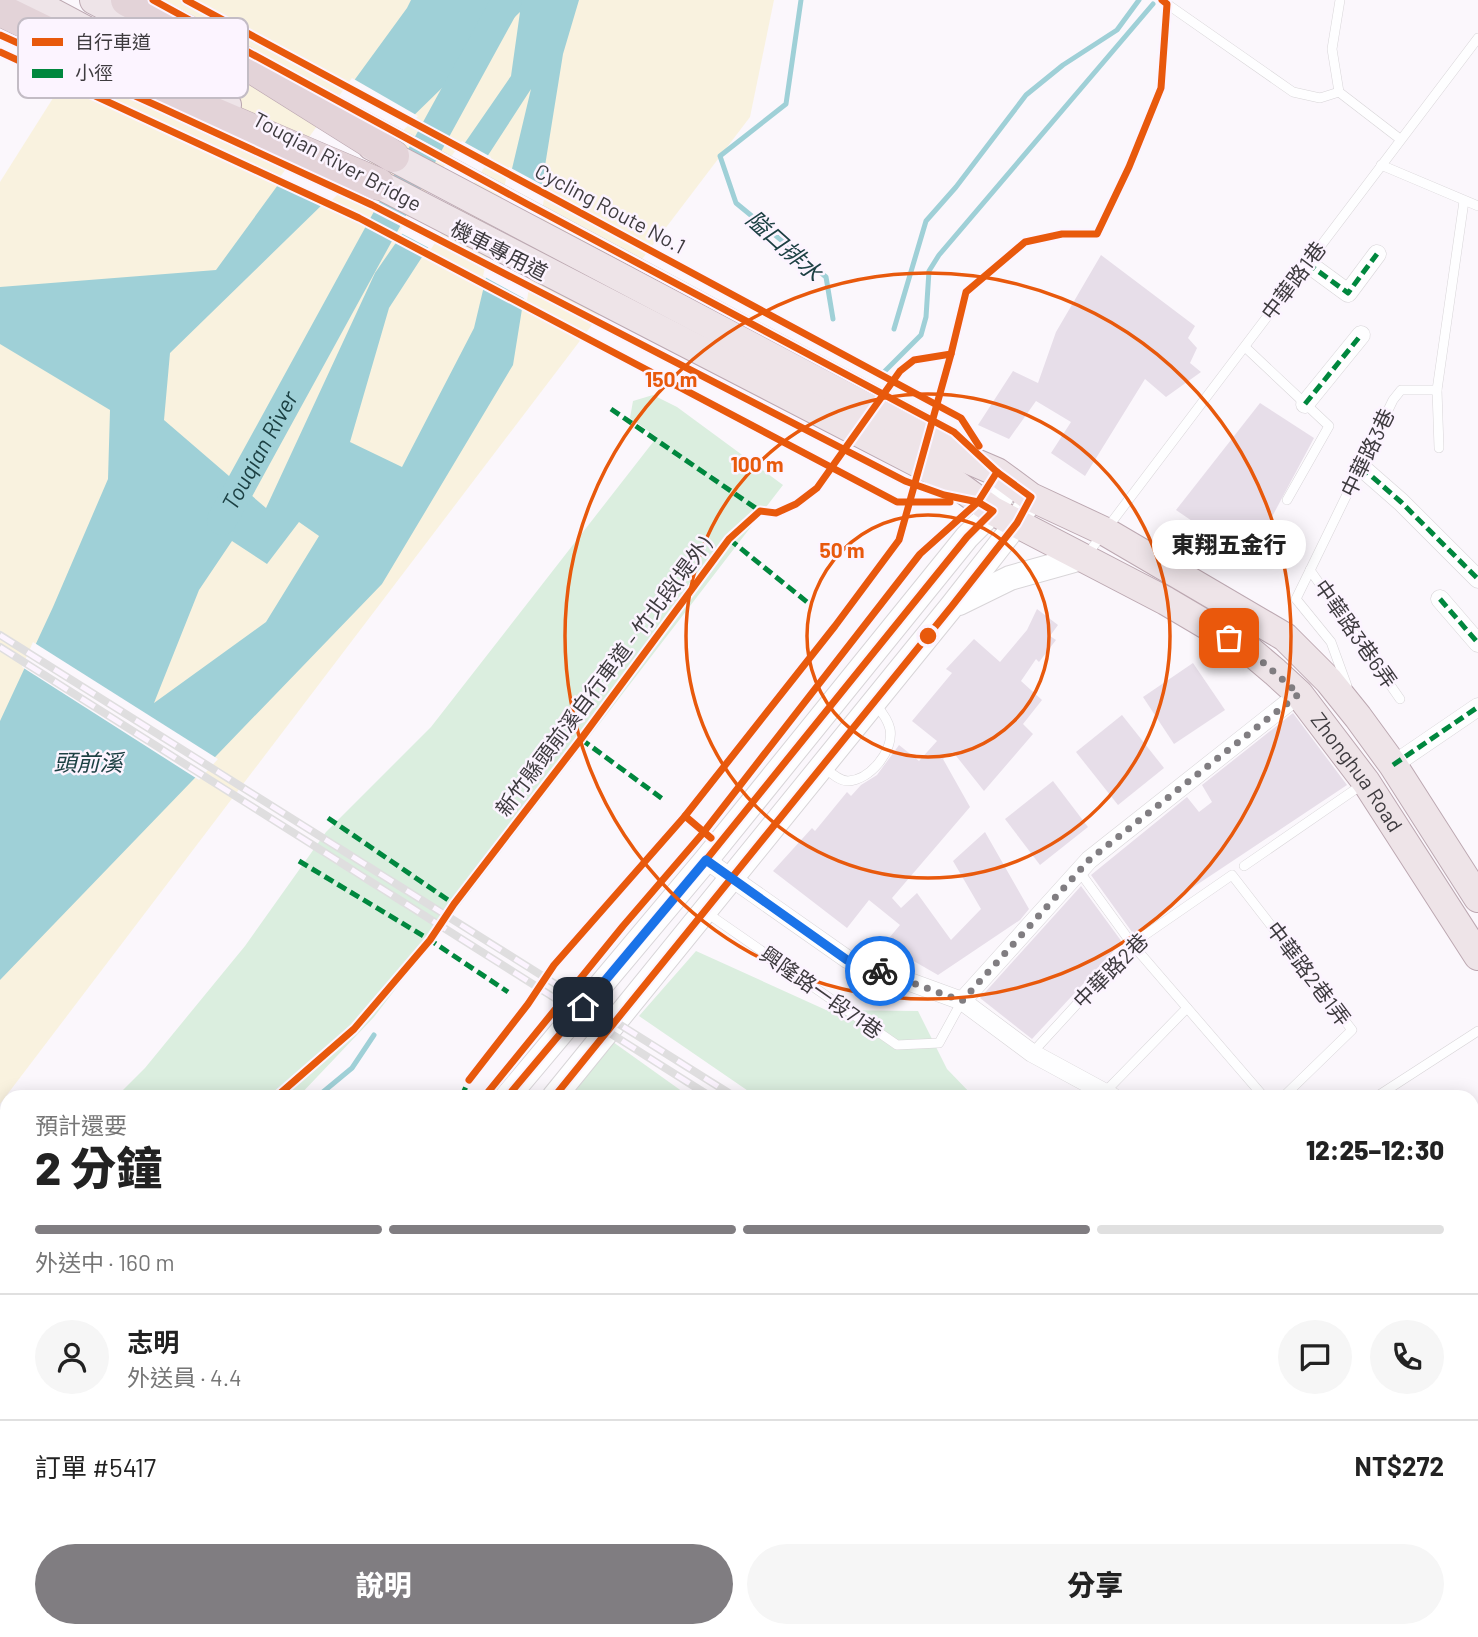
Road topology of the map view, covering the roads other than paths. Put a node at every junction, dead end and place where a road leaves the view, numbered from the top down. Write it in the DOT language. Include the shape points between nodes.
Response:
graph roads {
  1 [pos="29,0"];
  2 [pos="94,0"];
  3 [pos="127,0"];
  4 [pos="153,0"];
  5 [pos="1340,0"];
  6 [pos="1167,4"];
  7 [pos="0,10"];
  8 [pos="63,18"];
  9 [pos="128,18"];
  10 [pos="162,18"];
  11 [pos="186,18"];
  12 [pos="18,19"];
  13 [pos="0,35"];
  14 [pos="1478,38"];
  15 [pos="18,43"];
  16 [pos="248,52"];
  17 [pos="248,65"];
  18 [pos="248,80"];
  19 [pos="1339,92"];
  20 [pos="140,98"];
  21 [pos="179,98"];
  22 [pos="215,98"];
  23 [pos="1399,139"];
  24 [pos="393,156"];
  25 [pos="1381,164"];
  26 [pos="378,184"];
  27 [pos="1464,201"];
  28 [pos="1478,206"];
  29 [pos="1377,254"];
  30 [pos="1307,263"];
  31 [pos="1361,335"];
  32 [pos="1245,347"];
  33 [pos="1437,390"];
  34 [pos="1306,404"];
  35 [pos="1439,447"];
  36 [pos="1361,467"];
  37 [pos="1013,483"];
  38 [pos="1287,499"];
  39 [pos="996,512"];
  40 [pos="1106,532"];
  41 [pos="1085,557"];
  42 [pos="1310,570"];
  43 [pos="1478,579"];
  44 [pos="1440,599"];
  45 [pos="952,606"];
  46 [pos="1478,643"];
  47 [pos="1299,694"];
  48 [pos="1400,699"];
  49 [pos="874,702"];
  50 [pos="1478,707"];
  51 [pos="1358,717"];
  52 [pos="1393,765"];
  53 [pos="823,766"];
  54 [pos="1366,782"];
  55 [pos="706,860"];
  56 [pos="1244,866"];
  57 [pos="1079,871"];
  58 [pos="1232,875"];
  59 [pos="731,880"];
  60 [pos="1478,898"];
  61 [pos="706,912"];
  62 [pos="1132,944"];
  63 [pos="1478,956"];
  64 [pos="962,1001"];
  65 [pos="1187,1008"];
  66 [pos="1478,1031"];
  67 [pos="1032,1053"];
  68 [pos="513,1090"];
  69 [pos="560,1090"];
  70 [pos="1100,1090"];
  71 [pos="1113,1090"];
  72 [pos="1258,1090"];
  73 [pos="1290,1090"];
  74 [pos="1387,1090"];
  1 -- 8 [label="main road, Touqian River Bridge"];
  2 -- 9 [label="main road, Touqian River Bridge"];
  3 -- 10 [label="highway"];
  4 -- 11 [label="lane"];
  5 -- 19 [label="lane" via="1332,49"];
  6 -- 19 [label="lane" via="1293,92 1320,98"];
  7 -- 12 [label="highway"];
  13 -- 15 [label="lane, 機車專用道"];
  14 -- 23 [label="lane, 中華路1巷"];
  16 -- 37 [label="lane" via="954,432"];
  17 -- 24 [label="highway"];
  18 -- 24 [label="main road, Touqian River Bridge"];
  19 -- 23 [label="lane"];
  20 -- 39 [label="lane, 機車專用道" via="372,205 905,481"];
  21 -- 26 [label="highway"];
  22 -- 26 [label="main road, Touqian River Bridge"];
  23 -- 25 [label="lane, 中華路1巷"];
  24 -- 37 [label="main road, Touqian River Bridge"];
  25 -- 27 [label="lane"];
  25 -- 30 [label="lane, 中華路1巷"];
  26 -- 39 [label="main road, Touqian River Bridge" via="949,479"];
  27 -- 28 [label="lane"];
  27 -- 33 [label="lane"];
  29 -- 30 [label="street" via="1348,293"];
  30 -- 32 [label="lane, 中華路1巷"];
  31 -- 34 [label="street"];
  32 -- 34 [label="lane"];
  32 -- 40 [label="lane, 中華路1巷"];
  33 -- 35 [label="lane"];
  33 -- 36 [label="lane, 中華路3巷" via="1401,390"];
  34 -- 38 [label="lane" via="1329,426"];
  36 -- 42 [label="lane, 中華路3巷"];
  36 -- 43 [label="street"];
  37 -- 39 [label="street"];
  37 -- 40 [label="main road, Zhonghua Road"];
  39 -- 41 [label="main road, Zhonghua Road"];
  39 -- 45 [label="street"];
  39 -- 55 [label="street" via="967,537"];
  40 -- 41 [label="lane, 中華路1巷"];
  40 -- 51 [label="main road, Zhonghua Road" via="1285,637"];
  41 -- 45 [label="street" via="1010,578"];
  41 -- 47 [label="main road, Zhonghua Road" via="1249,650"];
  42 -- 48 [label="lane, 中華路3巷6弄"];
  42 -- 51 [label="lane, 中華路3巷" via="1296,599 1331,642"];
  44 -- 46 [label="street"];
  45 -- 49 [label="street"];
  47 -- 54 [label="main road, Zhonghua Road"];
  47 -- 57 [label="street"];
  49 -- 53 [label="street"];
  49 -- 53 [label="lane" via="890,729 890,745 881,759 865,776 846,781"];
  50 -- 52 [label="street"];
  51 -- 52 [label="main road, Zhonghua Road"];
  52 -- 60 [label="main road, Zhonghua Road"];
  53 -- 59 [label="street"];
  54 -- 56 [label="lane"];
  54 -- 63 [label="main road, Zhonghua Road"];
  55 -- 59 [label="street"];
  55 -- 68 [label="street"];
  57 -- 62 [label="lane"];
  57 -- 64 [label="street"];
  58 -- 62 [label="lane, 中華路2巷"];
  58 -- 73 [label="lane, 中華路2巷1弄" via="1352,1030"];
  59 -- 61 [label="street"];
  59 -- 64 [label="street" via="847,960"];
  61 -- 64 [label="lane, 興隆路一段71巷" via="897,1045 939,1042"];
  61 -- 69 [label="street"];
  62 -- 65 [label="lane"];
  62 -- 67 [label="lane, 中華路2巷"];
  64 -- 67 [label="street"];
  65 -- 71 [label="lane"];
  65 -- 72 [label="lane"];
  66 -- 74 [label="lane"];
  67 -- 70 [label="street"];
}
